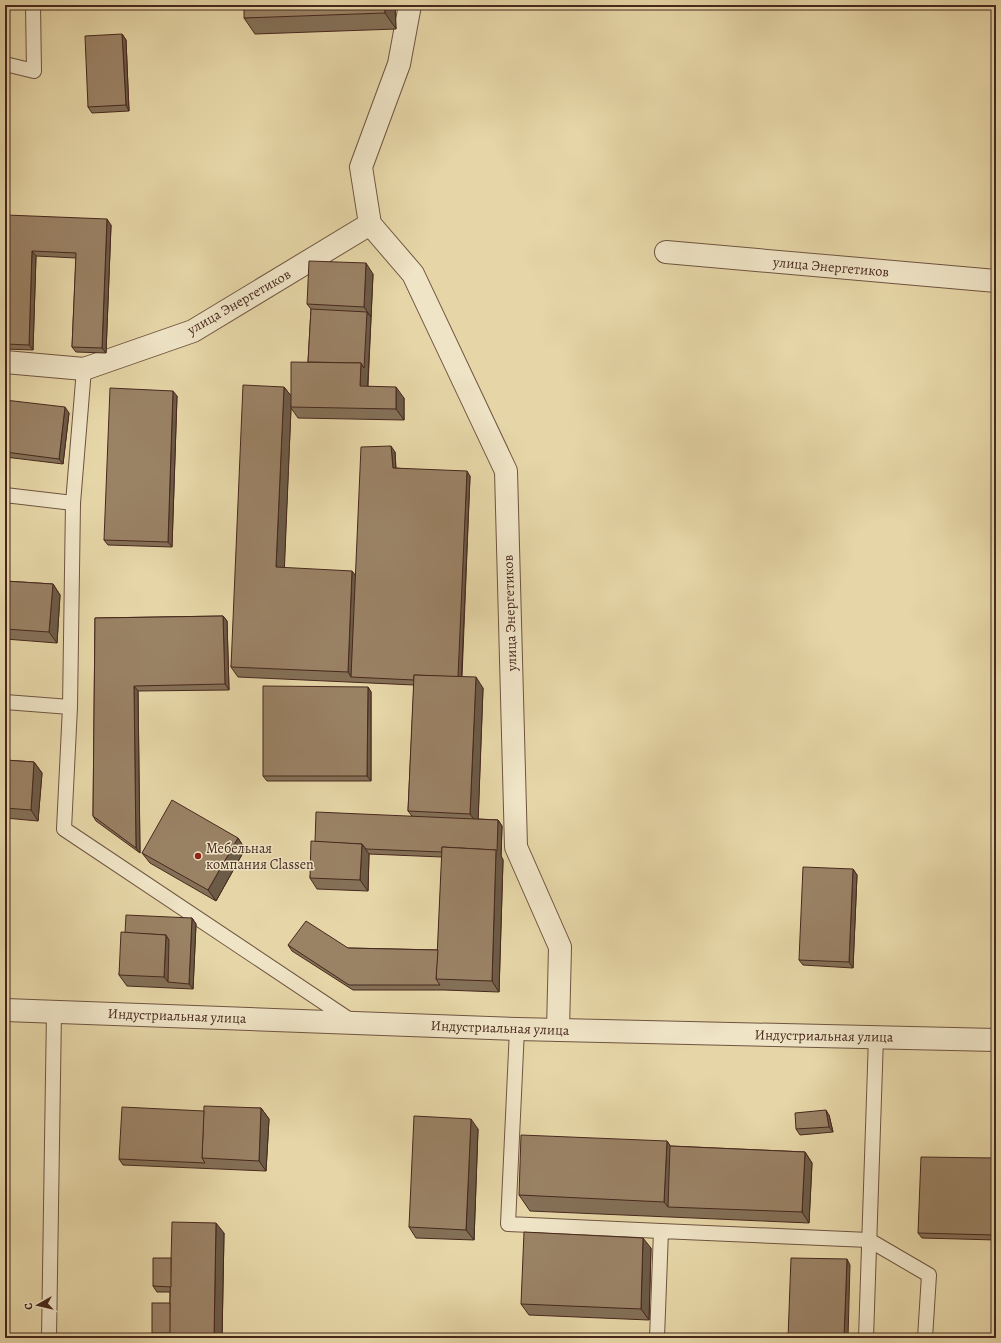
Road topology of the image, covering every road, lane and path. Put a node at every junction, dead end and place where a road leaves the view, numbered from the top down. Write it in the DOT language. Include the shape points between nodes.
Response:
graph roads {
  1 [pos="33,5"];
  2 [pos="410,5"];
  3 [pos="5,64"];
  4 [pos="370,224"];
  5 [pos="666,252"];
  6 [pos="996,281"];
  7 [pos="5,362"];
  8 [pos="84,368"];
  9 [pos="5,495"];
  10 [pos="73,503"];
  11 [pos="5,702"];
  12 [pos="70,707"];
  13 [pos="5,1010"];
  14 [pos="54,1012"];
  15 [pos="353,1022"];
  16 [pos="516,1029"];
  17 [pos="558,1030"];
  18 [pos="876,1038"];
  19 [pos="996,1040"];
  20 [pos="661,1230"];
  21 [pos="870,1240"];
  22 [pos="49,1338"];
  23 [pos="657,1338"];
  24 [pos="866,1338"];
  25 [pos="925,1338"];
  1 -- 3 [label="lane" via="34,71"];
  2 -- 4 [label="street" via="399,64 361,167"];
  4 -- 8 [label="street, улица Энергетиков" via="193,331"];
  4 -- 17 [label="street, улица Энергетиков" via="413,274 506,471 516,847 560,947"];
  5 -- 6 [label="street, улица Энергетиков"];
  7 -- 8 [label="street, улица Энергетиков"];
  8 -- 10 [label="lane"];
  9 -- 10 [label="lane"];
  10 -- 12 [label="lane"];
  11 -- 12 [label="lane"];
  12 -- 15 [label="lane" via="64,829"];
  13 -- 14 [label="street, Индустриальная улица"];
  14 -- 15 [label="street, Индустриальная улица"];
  14 -- 22 [label="lane"];
  15 -- 16 [label="street, Индустриальная улица"];
  16 -- 17 [label="street, Индустриальная улица"];
  16 -- 20 [label="lane" via="508,1224"];
  17 -- 18 [label="street, Индустриальная улица"];
  18 -- 19 [label="street, Индустриальная улица"];
  18 -- 21 [label="lane"];
  20 -- 21 [label="lane"];
  20 -- 23 [label="lane"];
  21 -- 24 [label="lane"];
  21 -- 25 [label="lane" via="929,1275"];
}
